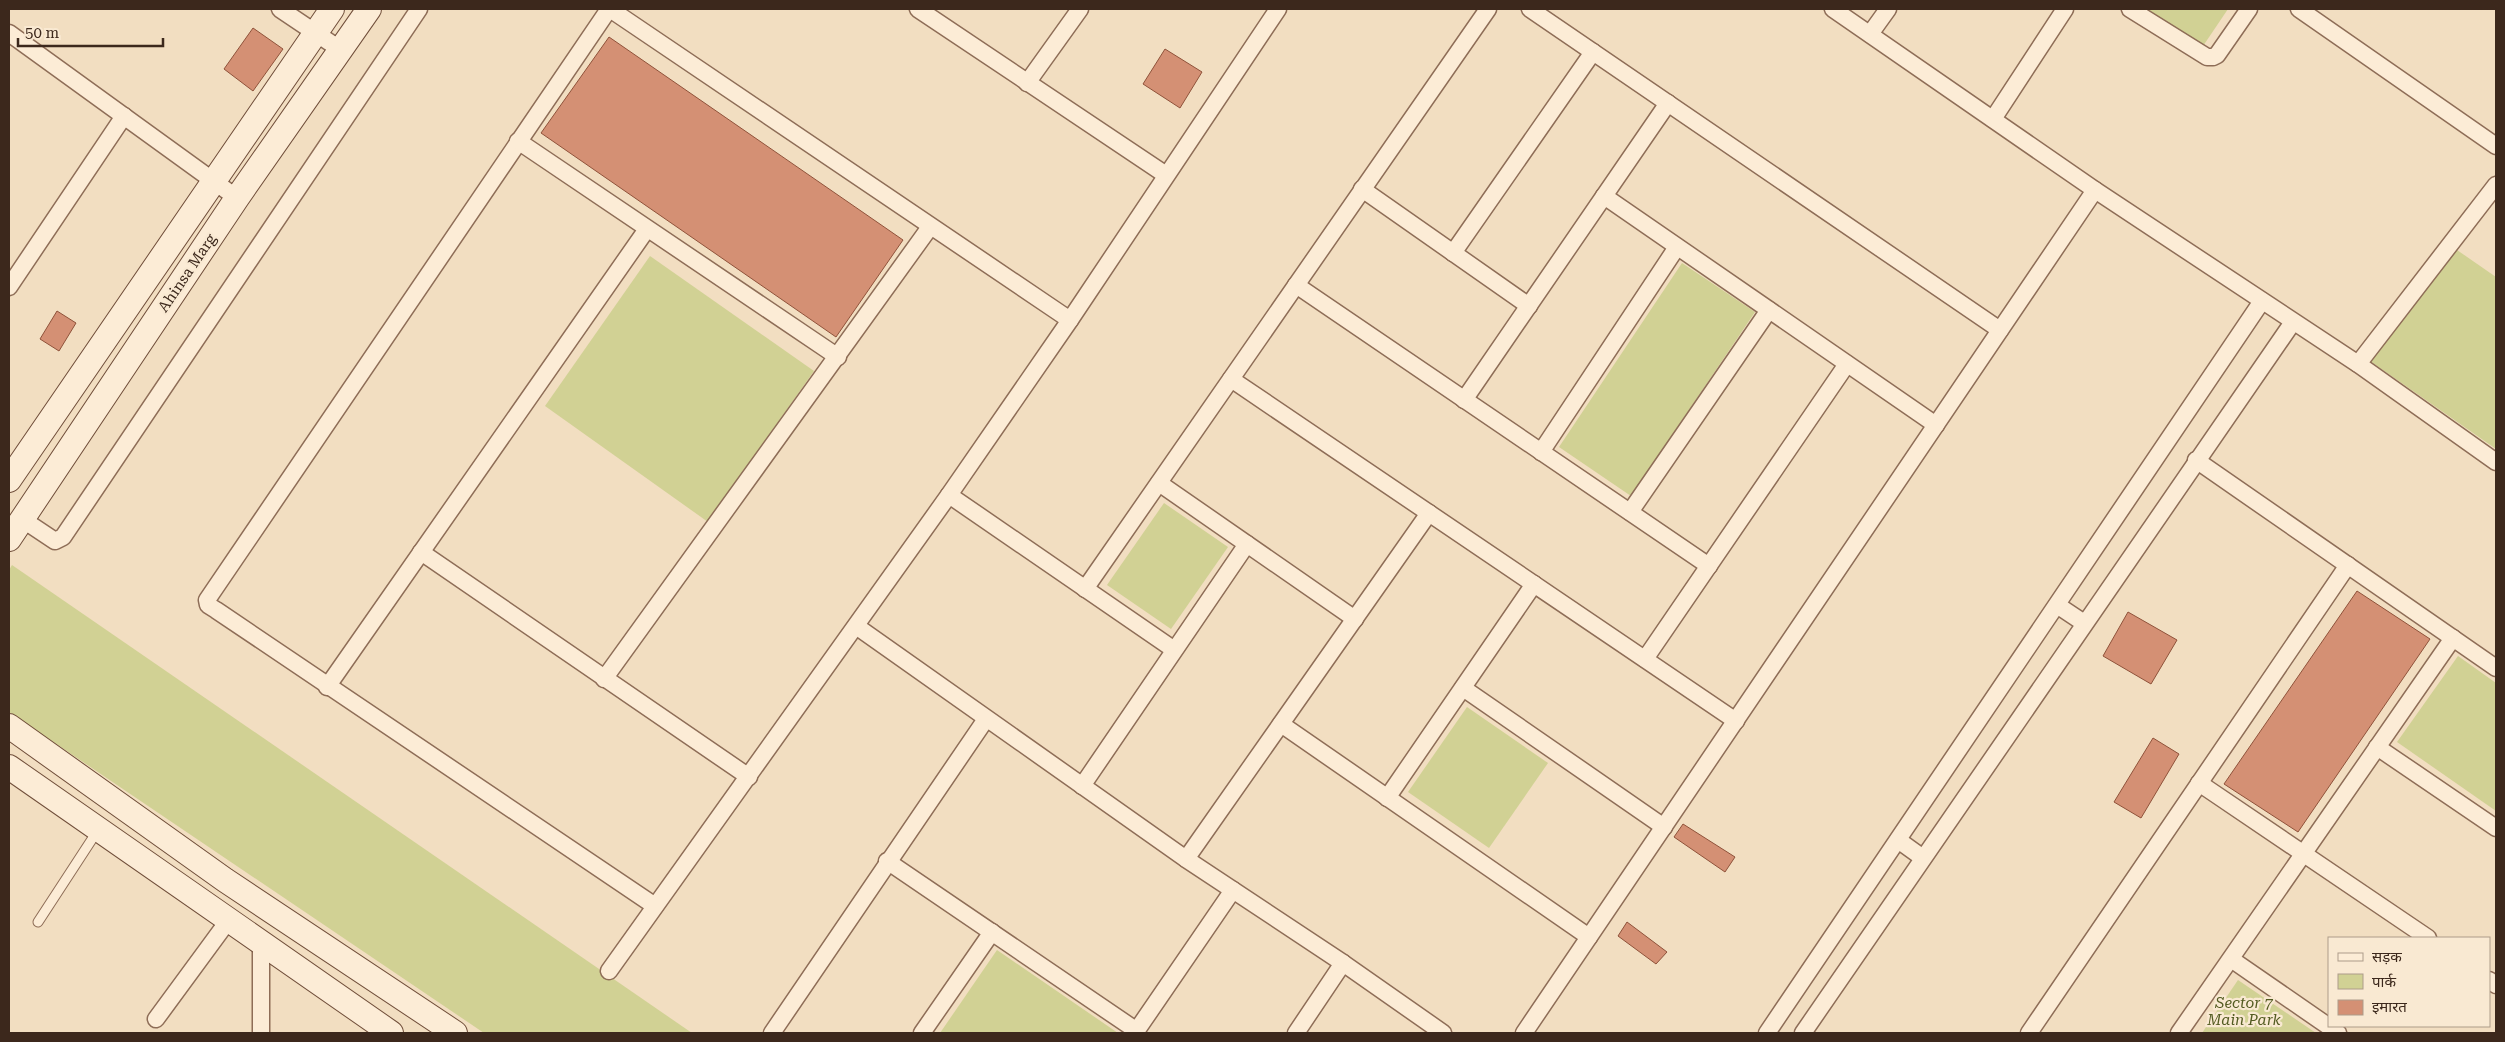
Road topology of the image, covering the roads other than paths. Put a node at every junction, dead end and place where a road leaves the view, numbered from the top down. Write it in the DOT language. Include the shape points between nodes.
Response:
graph roads {
  1 [pos="280,9"];
  2 [pos="332,9"];
  3 [pos="369,9"];
  4 [pos="419,9"];
  5 [pos="609,9"];
  6 [pos="918,9"];
  7 [pos="1080,9"];
  8 [pos="1278,9"];
  9 [pos="1488,9"];
  10 [pos="1530,9"];
  11 [pos="1833,9"];
  12 [pos="1888,9"];
  13 [pos="2065,9"];
  14 [pos="2130,9"];
  15 [pos="2249,9"];
  16 [pos="2299,9"];
  17 [pos="9,33"];
  18 [pos="316,33"];
  19 [pos="1870,34"];
  20 [pos="341,50"];
  21 [pos="1593,52"];
  22 [pos="1027,83"];
  23 [pos="1668,103"];
  24 [pos="124,116"];
  25 [pos="1992,119"];
  26 [pos="518,141"];
  27 [pos="2496,146"];
  28 [pos="1166,175"];
  29 [pos="214,182"];
  30 [pos="2496,185"];
  31 [pos="1362,189"];
  32 [pos="2095,190"];
  33 [pos="1604,196"];
  34 [pos="237,198"];
  35 [pos="930,227"];
  36 [pos="647,229"];
  37 [pos="1677,247"];
  38 [pos="1453,253"];
  39 [pos="1296,286"];
  40 [pos="9,287"];
  41 [pos="2262,301"];
  42 [pos="1529,306"];
  43 [pos="1769,310"];
  44 [pos="1070,320"];
  45 [pos="2293,322"];
  46 [pos="2000,330"];
  47 [pos="838,357"];
  48 [pos="1847,364"];
  49 [pos="2358,364"];
  50 [pos="1231,379"];
  51 [pos="1464,400"];
  52 [pos="1936,425"];
  53 [pos="1541,452"];
  54 [pos="2196,460"];
  55 [pos="2496,462"];
  56 [pos="9,480"];
  57 [pos="1159,483"];
  58 [pos="949,495"];
  59 [pos="1630,512"];
  60 [pos="1429,513"];
  61 [pos="22,519"];
  62 [pos="9,539"];
  63 [pos="1246,544"];
  64 [pos="421,552"];
  65 [pos="2348,565"];
  66 [pos="1709,566"];
  67 [pos="1534,584"];
  68 [pos="1085,590"];
  69 [pos="2058,604"];
  70 [pos="1355,619"];
  71 [pos="2084,623"];
  72 [pos="856,626"];
  73 [pos="2453,638"];
  74 [pos="1173,649"];
  75 [pos="1644,659"];
  76 [pos="2496,668"];
  77 [pos="604,680"];
  78 [pos="327,687"];
  79 [pos="1463,688"];
  80 [pos="986,718"];
  81 [pos="1736,721"];
  82 [pos="1281,724"];
  83 [pos="9,726"];
  84 [pos="2377,747"];
  85 [pos="9,766"];
  86 [pos="749,777"];
  87 [pos="2199,783"];
  88 [pos="1082,786"];
  89 [pos="1387,798"];
  90 [pos="1664,827"];
  91 [pos="2496,828"];
  92 [pos="98,830"];
  93 [pos="1898,840"];
  94 [pos="2303,854"];
  95 [pos="1923,858"];
  96 [pos="1186,859"];
  97 [pos="887,861"];
  98 [pos="1233,890"];
  99 [pos="656,906"];
  100 [pos="267,908"];
  101 [pos="228,921"];
  102 [pos="38,922"];
  103 [pos="992,932"];
  104 [pos="1589,937"];
  105 [pos="2427,937"];
  106 [pos="255,939"];
  107 [pos="2231,959"];
  108 [pos="1343,963"];
  109 [pos="610,971"];
  110 [pos="156,1019"];
  111 [pos="2328,1026"];
  112 [pos="1136,1032"];
  113 [pos="261,1033"];
  114 [pos="391,1033"];
  115 [pos="455,1033"];
  116 [pos="772,1033"];
  117 [pos="922,1033"];
  118 [pos="1296,1033"];
  119 [pos="1443,1033"];
  120 [pos="1524,1033"];
  121 [pos="1767,1033"];
  122 [pos="1803,1033"];
  123 [pos="2029,1033"];
  124 [pos="2179,1033"];
  1 -- 18 [label="street"];
  2 -- 18 [label="street, Ahinsa Marg"];
  3 -- 20 [label="street, Ahinsa Marg"];
  4 -- 61 [label="street" via="63,537 54,541"];
  5 -- 26 [label="street"];
  5 -- 35 [label="street"];
  6 -- 22 [label="street"];
  7 -- 22 [label="street"];
  8 -- 28 [label="street"];
  9 -- 31 [label="street"];
  10 -- 21 [label="street"];
  11 -- 19 [label="street"];
  12 -- 19 [label="street"];
  13 -- 25 [label="street"];
  14 -- 15 [label="street" via="2213,58"];
  16 -- 27 [label="street"];
  17 -- 24 [label="street"];
  18 -- 20 [label="street"];
  18 -- 29 [label="street, Ahinsa Marg"];
  19 -- 25 [label="street"];
  20 -- 34 [label="street, Ahinsa Marg"];
  21 -- 23 [label="street"];
  21 -- 38 [label="street"];
  22 -- 28 [label="street"];
  23 -- 33 [label="street"];
  23 -- 46 [label="street"];
  24 -- 29 [label="street"];
  24 -- 40 [label="street"];
  25 -- 32 [label="street"];
  26 -- 36 [label="street"];
  26 -- 78 [label="street" via="207,600 208,605"];
  28 -- 44 [label="street"];
  29 -- 34 [label="street"];
  29 -- 56 [label="street, Ahinsa Marg"];
  30 -- 49 [label="street"];
  31 -- 38 [label="street"];
  31 -- 39 [label="street"];
  32 -- 41 [label="street"];
  32 -- 46 [label="street"];
  33 -- 37 [label="street"];
  33 -- 42 [label="street"];
  34 -- 61 [label="street, Ahinsa Marg"];
  35 -- 44 [label="street"];
  35 -- 47 [label="street"];
  36 -- 47 [label="street"];
  36 -- 64 [label="street"];
  37 -- 43 [label="street"];
  37 -- 53 [label="street"];
  38 -- 42 [label="street"];
  39 -- 50 [label="street"];
  39 -- 51 [label="street"];
  41 -- 45 [label="street"];
  41 -- 69 [label="street"];
  42 -- 51 [label="street"];
  43 -- 48 [label="street"];
  43 -- 59 [label="street"];
  44 -- 58 [label="street"];
  45 -- 49 [label="street"];
  45 -- 54 [label="street"];
  46 -- 52 [label="street"];
  47 -- 77 [label="street"];
  48 -- 52 [label="street"];
  48 -- 66 [label="street"];
  49 -- 55 [label="street"];
  50 -- 57 [label="street"];
  50 -- 60 [label="street"];
  51 -- 53 [label="street"];
  52 -- 81 [label="street"];
  53 -- 59 [label="street"];
  54 -- 65 [label="street"];
  54 -- 71 [label="street"];
  57 -- 63 [label="street"];
  57 -- 68 [label="street"];
  58 -- 68 [label="street"];
  58 -- 72 [label="street"];
  59 -- 66 [label="street"];
  60 -- 67 [label="street"];
  60 -- 70 [label="street"];
  61 -- 62 [label="street, Ahinsa Marg"];
  63 -- 70 [label="street"];
  63 -- 74 [label="street"];
  64 -- 77 [label="street"];
  64 -- 78 [label="street"];
  65 -- 73 [label="street"];
  65 -- 87 [label="street"];
  66 -- 75 [label="street"];
  67 -- 75 [label="street"];
  67 -- 79 [label="street"];
  68 -- 74 [label="street"];
  69 -- 71 [label="street"];
  69 -- 93 [label="street"];
  70 -- 82 [label="street"];
  71 -- 95 [label="street"];
  72 -- 80 [label="street"];
  72 -- 86 [label="street"];
  73 -- 76 [label="street"];
  73 -- 84 [label="street"];
  74 -- 88 [label="street"];
  75 -- 81 [label="street"];
  77 -- 86 [label="street"];
  78 -- 99 [label="street"];
  79 -- 89 [label="street"];
  79 -- 90 [label="street"];
  80 -- 88 [label="street"];
  80 -- 97 [label="street"];
  81 -- 90 [label="street"];
  82 -- 89 [label="street"];
  82 -- 96 [label="street"];
  83 -- 100 [label="street"];
  84 -- 91 [label="street"];
  84 -- 94 [label="street"];
  85 -- 92 [label="street"];
  86 -- 99 [label="street"];
  87 -- 94 [label="street"];
  87 -- 123 [label="street"];
  88 -- 96 [label="street"];
  89 -- 104 [label="street"];
  90 -- 104 [label="street"];
  92 -- 101 [label="street"];
  92 -- 102 [label="lane"];
  93 -- 95 [label="street"];
  93 -- 121 [label="street"];
  94 -- 105 [label="street"];
  94 -- 107 [label="street"];
  95 -- 122 [label="street"];
  96 -- 98 [label="street"];
  97 -- 103 [label="street"];
  97 -- 116 [label="street"];
  98 -- 108 [label="street"];
  98 -- 112 [label="street"];
  99 -- 109 [label="street"];
  100 -- 106 [label="street"];
  100 -- 115 [label="street"];
  101 -- 106 [label="street"];
  101 -- 110 [label="street"];
  103 -- 112 [label="street"];
  103 -- 117 [label="street"];
  104 -- 120 [label="street"];
  106 -- 113 [label="street"];
  106 -- 114 [label="street"];
  107 -- 111 [label="street"];
  107 -- 124 [label="street"];
  108 -- 118 [label="street"];
  108 -- 119 [label="street"];
}
